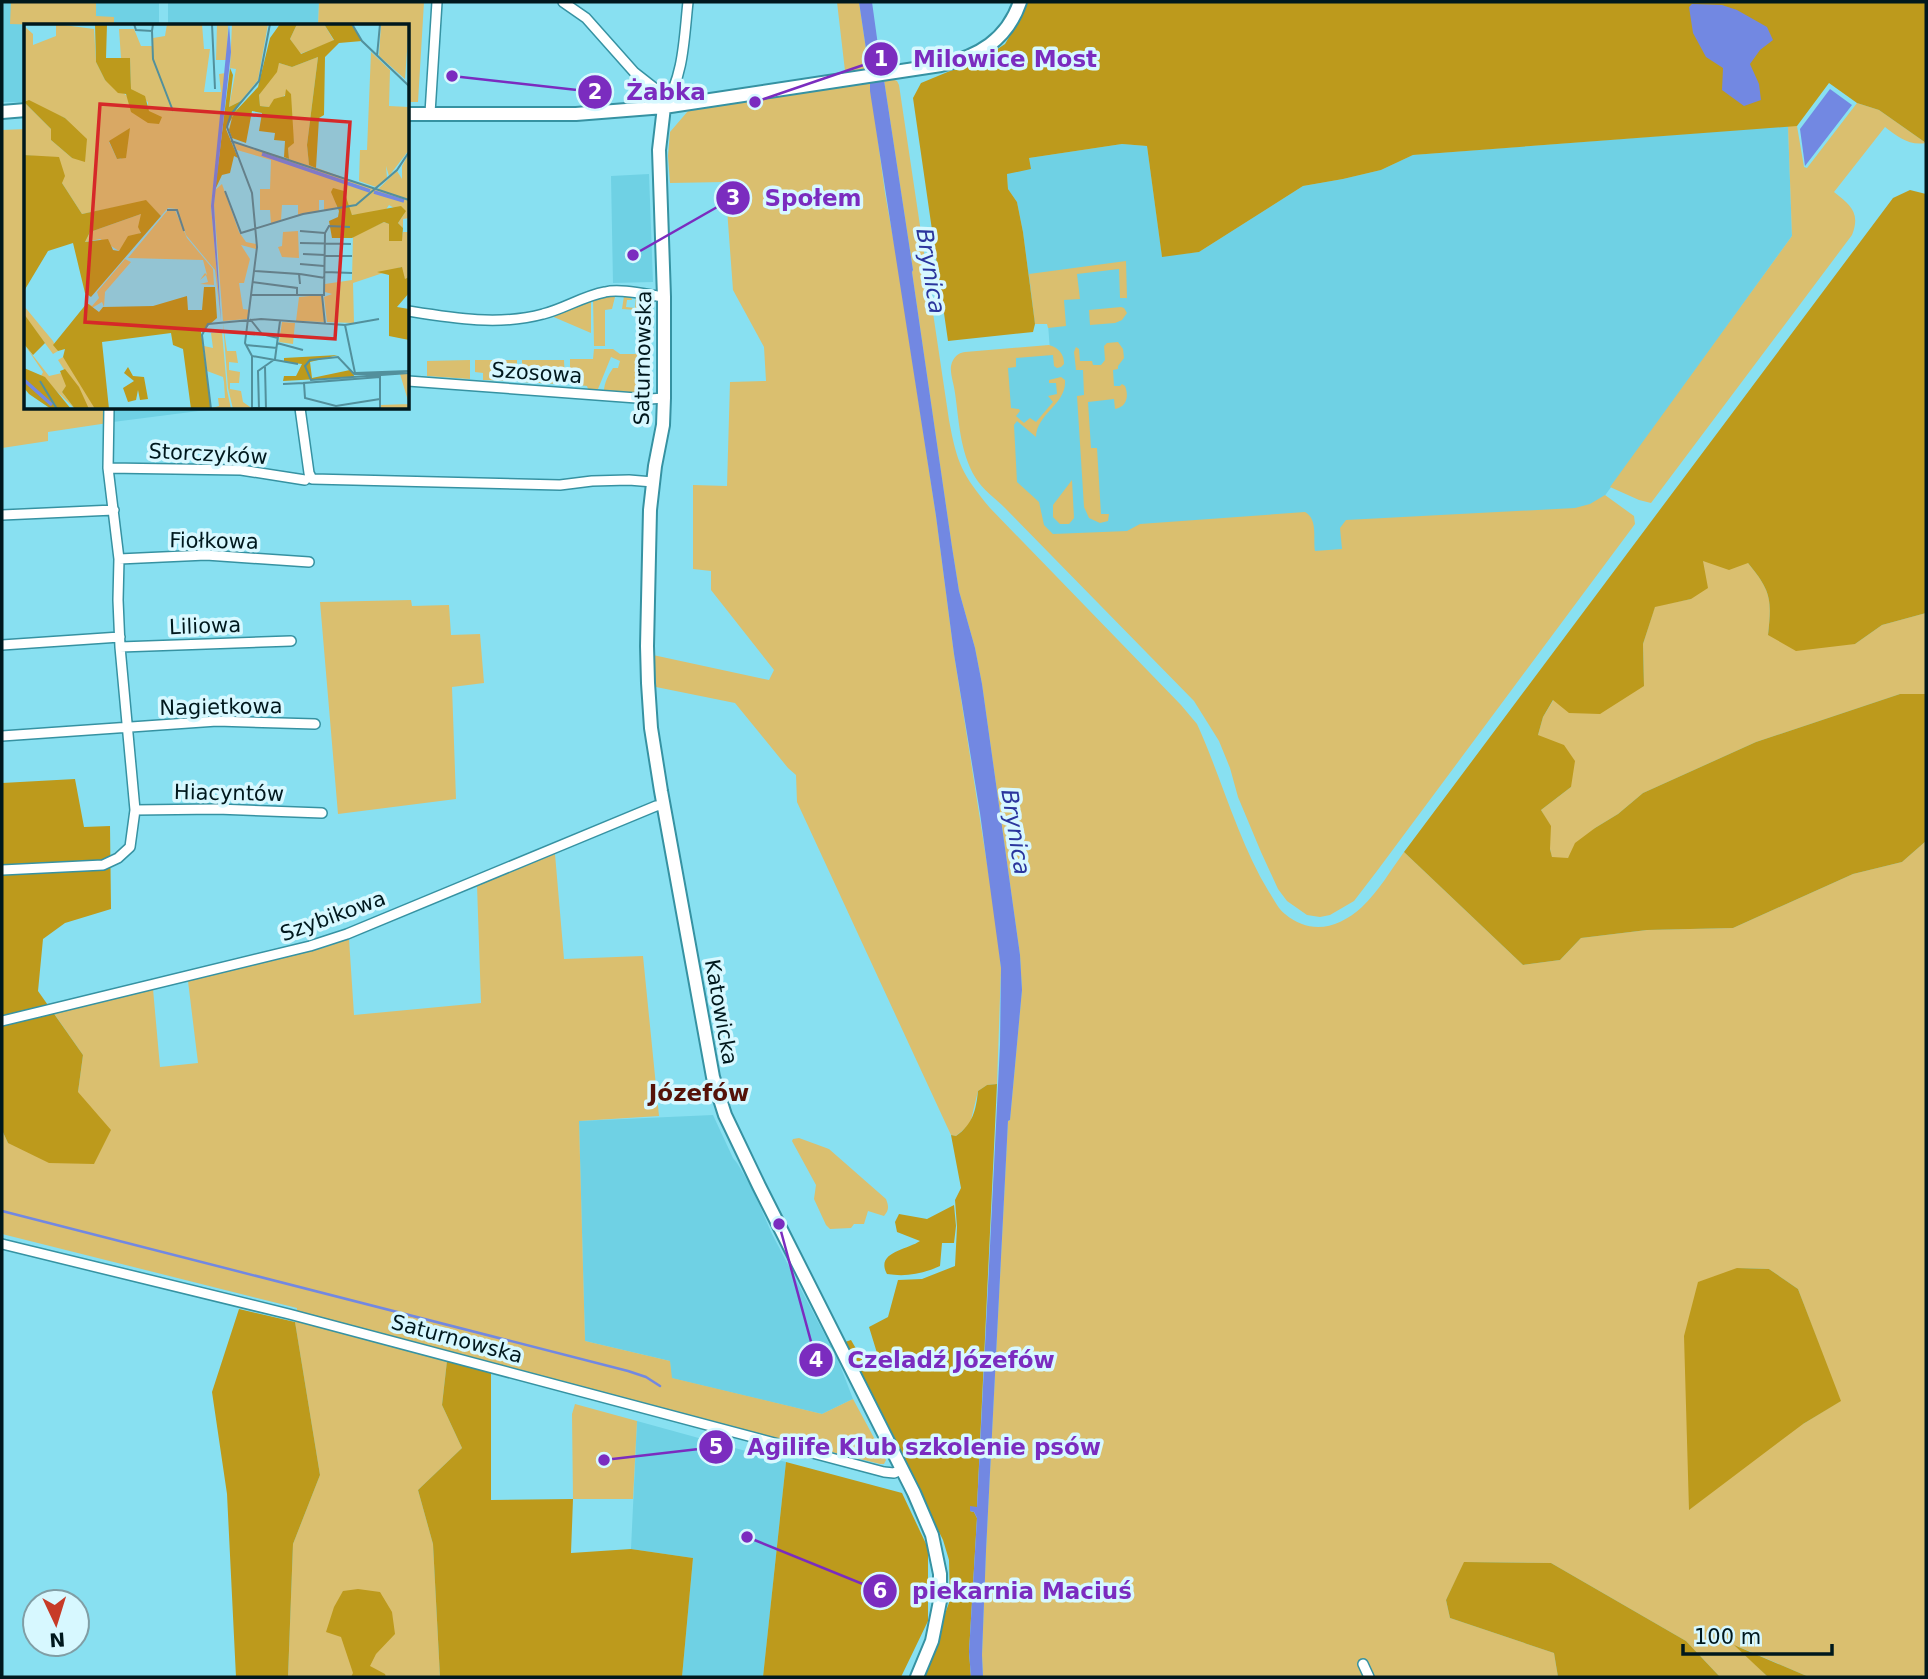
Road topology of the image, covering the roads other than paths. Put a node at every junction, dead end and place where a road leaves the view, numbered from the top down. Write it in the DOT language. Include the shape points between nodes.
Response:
graph roads {
  1 [pos="437,2"];
  2 [pos="563,2"];
  3 [pos="688,2"];
  4 [pos="1020,2"];
  5 [pos="664,107"];
  6 [pos="24,110"];
  7 [pos="2,112"];
  8 [pos="430,113"];
  9 [pos="410,114"];
  10 [pos="664,297"];
  11 [pos="410,311"];
  12 [pos="410,381"];
  13 [pos="664,398"];
  14 [pos="109,410"];
  15 [pos="300,410"];
  16 [pos="108,468"];
  17 [pos="309,479"];
  18 [pos="653,482"];
  19 [pos="114,510"];
  20 [pos="2,515"];
  21 [pos="119,559"];
  22 [pos="309,562"];
  23 [pos="291,641"];
  24 [pos="120,642"];
  25 [pos="2,645"];
  26 [pos="315,724"];
  27 [pos="127,726"];
  28 [pos="2,736"];
  29 [pos="664,806"];
  30 [pos="135,810"];
  31 [pos="321,813"];
  32 [pos="2,870"];
  33 [pos="2,1021"];
  34 [pos="2,1244"];
  35 [pos="901,1470"];
  36 [pos="1363,1664"];
  37 [pos="917,1677"];
  38 [pos="1369,1677"];
  1 -- 8 [label="street"];
  2 -- 5 [label="street" via="586,18 634,72 657,90"];
  3 -- 5 [label="street" via="682,58 674,90"];
  4 -- 5 [label="street" via="1002,34 974,56 941,65"];
  5 -- 8 [label="street" via="576,114"];
  5 -- 10 [label="street, Saturnowska" via="659,150"];
  6 -- 7 [label="street"];
  8 -- 9 [label="street"];
  10 -- 11 [label="street" via="605,292 544,314 505,319"];
  10 -- 13 [label="street, Saturnowska"];
  12 -- 13 [label="street, Szosowa"];
  13 -- 18 [label="street, Saturnowska"];
  14 -- 16 [label="street"];
  15 -- 17 [label="street"];
  16 -- 17 [label="street, Storczyków" via="241,470"];
  16 -- 19 [label="street"];
  17 -- 18 [label="street" via="560,485"];
  18 -- 29 [label="street, Saturnowska" via="648,664 651,728"];
  19 -- 20 [label="street"];
  19 -- 21 [label="street"];
  21 -- 22 [label="street, Fiołkowa" via="206,555"];
  21 -- 24 [label="street"];
  23 -- 24 [label="street, Liliowa"];
  24 -- 25 [label="street, Liliowa"];
  24 -- 27 [label="street"];
  26 -- 27 [label="street, Nagietkowa"];
  27 -- 28 [label="street, Nagietkowa"];
  27 -- 30 [label="street"];
  29 -- 33 [label="street, Szybikowa" via="310,946"];
  29 -- 35 [label="street, Katowicka" via="713,1077 725,1115"];
  30 -- 31 [label="street, Hiacyntów"];
  30 -- 32 [label="street" via="130,847 103,865"];
  34 -- 35 [label="street, Saturnowska" via="289,1314 884,1472"];
  35 -- 37 [label="street, Katowicka" via="926,1518 940,1574 937,1623"];
  36 -- 38 [label="street"];
}
